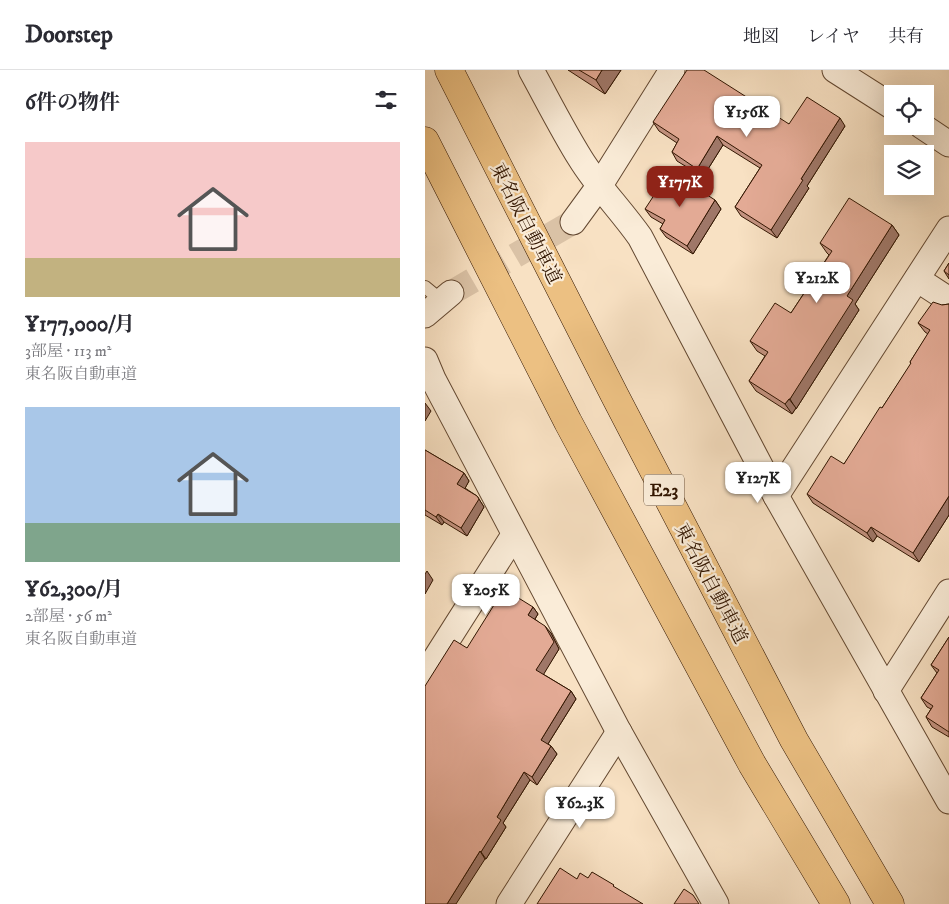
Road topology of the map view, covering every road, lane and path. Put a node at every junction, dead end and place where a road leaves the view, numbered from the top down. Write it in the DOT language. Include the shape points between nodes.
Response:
graph roads {
  1 [pos="449,70"];
  2 [pos="531,70"];
  3 [pos="672,70"];
  4 [pos="835,70"];
  5 [pos="884,101"];
  6 [pos="934,134"];
  7 [pos="425,141"];
  8 [pos="949,144"];
  9 [pos="600,186"];
  10 [pos="573,222"];
  11 [pos="949,229"];
  12 [pos="917,279"];
  13 [pos="949,300"];
  14 [pos="425,360"];
  15 [pos="776,496"];
  16 [pos="514,535"];
  17 [pos="949,592"];
  18 [pos="425,675"];
  19 [pos="886,691"];
  20 [pos="619,732"];
  21 [pos="949,801"];
  22 [pos="509,904"];
  23 [pos="716,904"];
  24 [pos="836,904"];
  25 [pos="890,904"];
  1 -- 25 [label="highway, 東名阪自動車道 / E23" via="794,740"];
  2 -- 9 [label="street" via="580,158"];
  3 -- 9 [label="street"];
  4 -- 5 [label="street"];
  6 -- 8 [label="street"];
  7 -- 24 [label="highway, E23" via="582,448 752,764"];
  9 -- 10 [label="street"];
  9 -- 15 [label="street" via="640,237"];
  11 -- 12 [label="street"];
  12 -- 13 [label="street"];
  12 -- 15 [label="street"];
  14 -- 16 [label="street"];
  15 -- 19 [label="street"];
  16 -- 18 [label="street"];
  16 -- 20 [label="street"];
  17 -- 19 [label="street"];
  19 -- 21 [label="street"];
  20 -- 22 [label="street"];
  20 -- 23 [label="street"];
}
